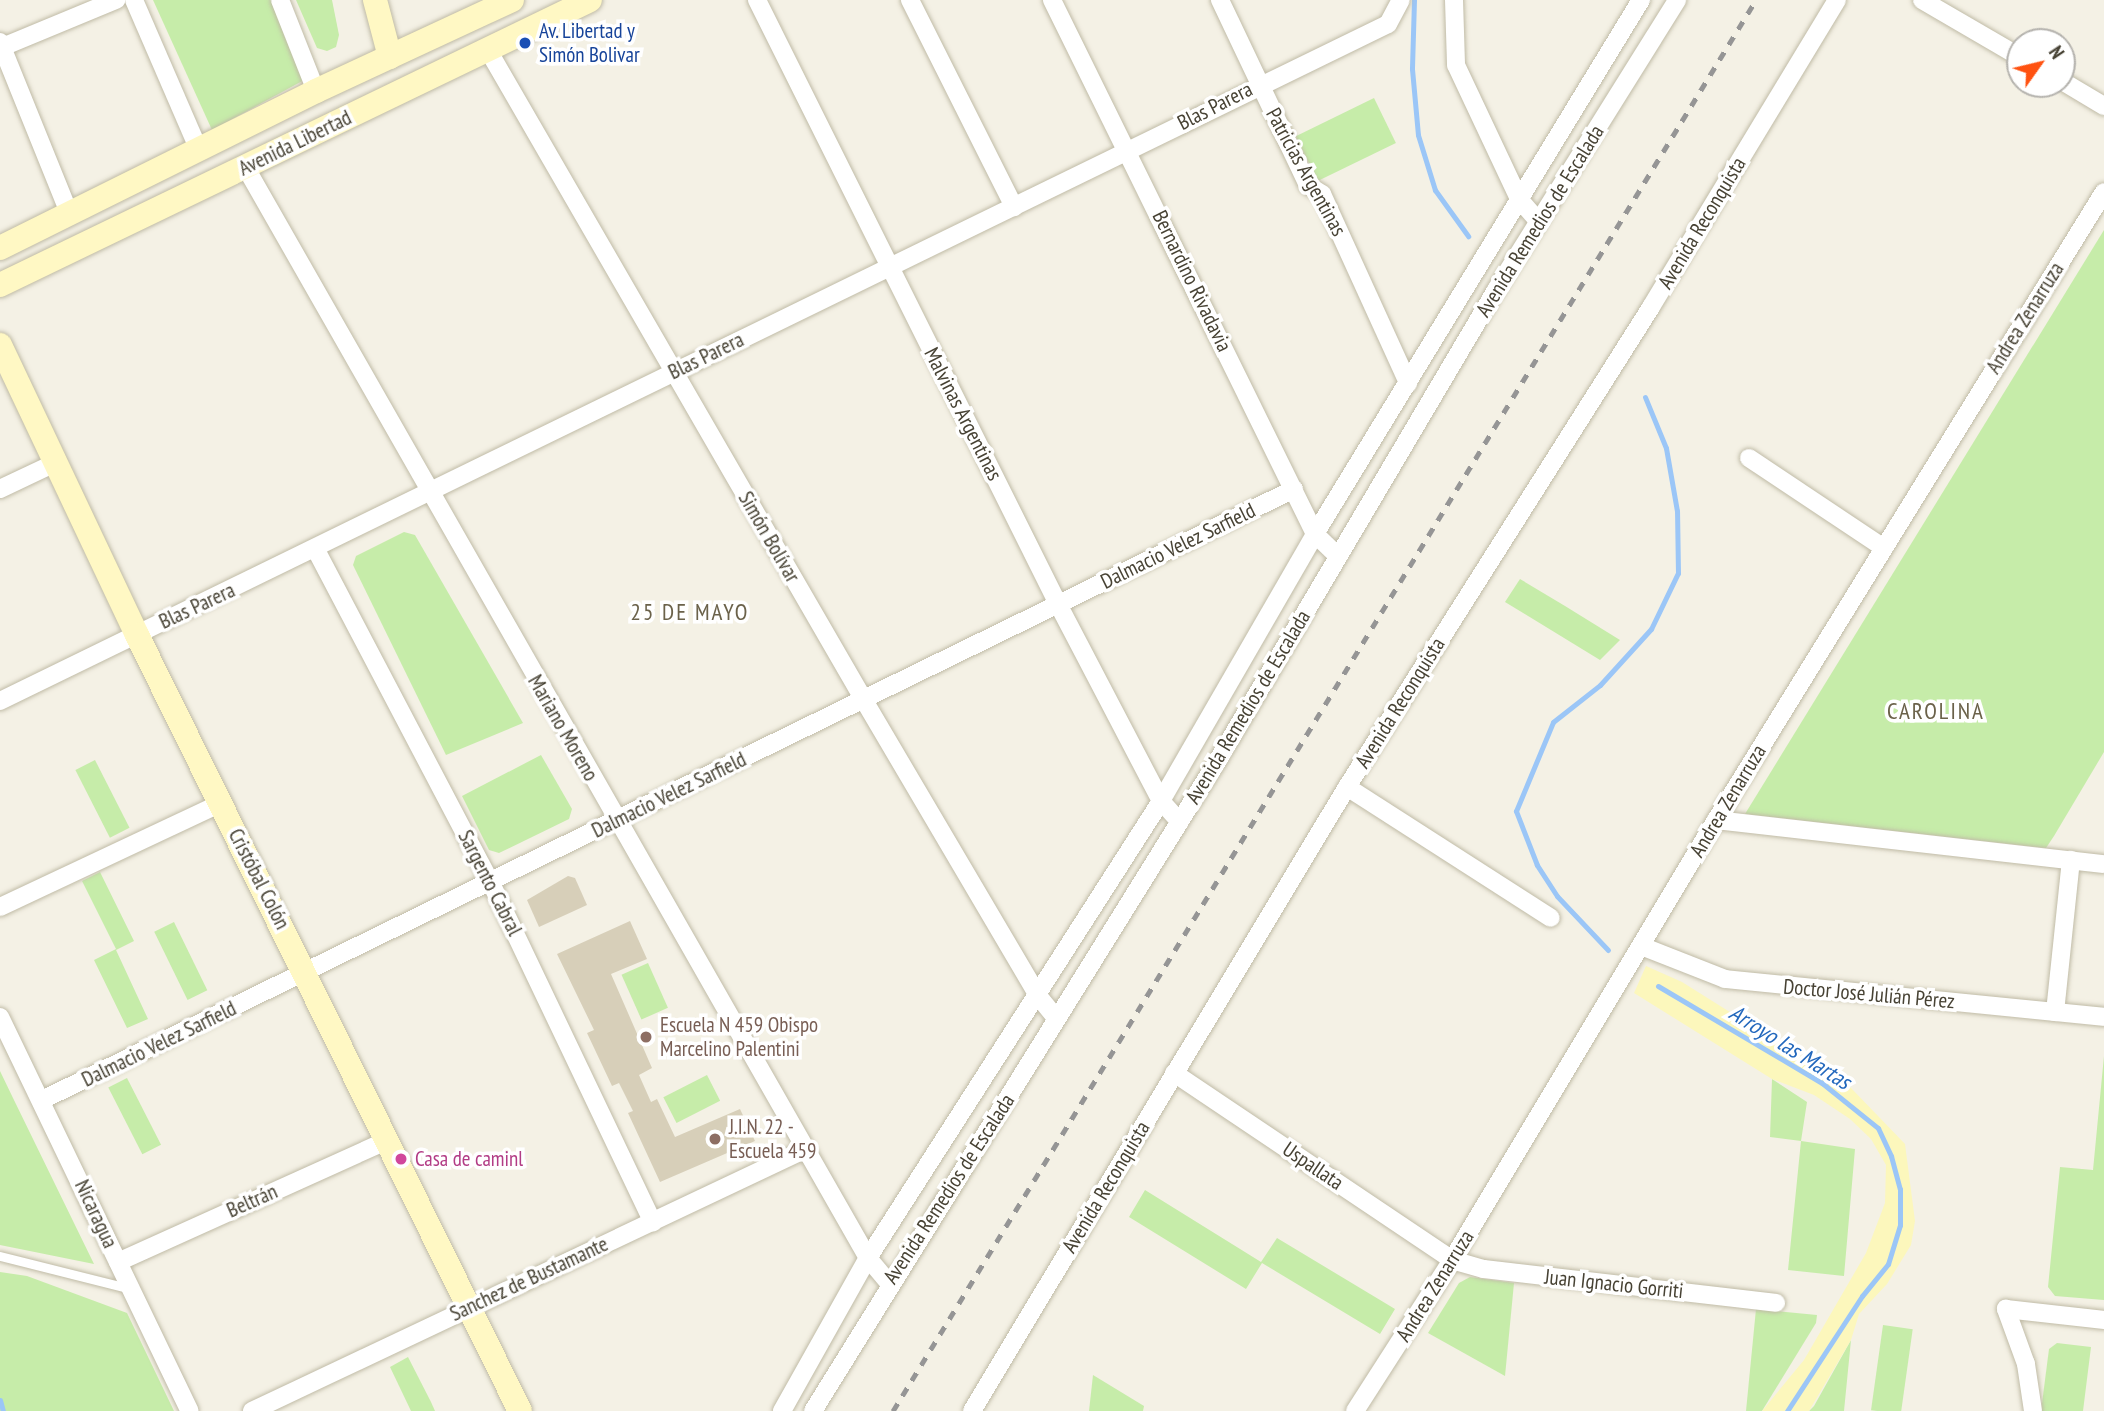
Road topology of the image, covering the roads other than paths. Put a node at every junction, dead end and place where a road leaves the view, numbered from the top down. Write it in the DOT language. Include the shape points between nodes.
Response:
graph roads {
  1 [pos="116,0"];
  2 [pos="134,0"];
  3 [pos="280,0"];
  4 [pos="375,0"];
  5 [pos="512,0"];
  6 [pos="590,0"];
  7 [pos="757,0"];
  8 [pos="910,0"];
  9 [pos="1052,0"];
  10 [pos="1220,0"];
  11 [pos="1401,0"];
  12 [pos="1454,0"];
  13 [pos="1641,0"];
  14 [pos="1677,0"];
  15 [pos="1837,0"];
  16 [pos="1922,0"];
  17 [pos="1,46"];
  18 [pos="2006,49"];
  19 [pos="488,50"];
  20 [pos="390,57"];
  21 [pos="1259,84"];
  22 [pos="2076,89"];
  23 [pos="316,91"];
  24 [pos="2104,106"];
  25 [pos="200,150"];
  26 [pos="1128,151"];
  27 [pos="246,167"];
  28 [pos="2104,192"];
  29 [pos="1519,199"];
  30 [pos="1014,207"];
  31 [pos="70,215"];
  32 [pos="1537,225"];
  33 [pos="0,248"];
  34 [pos="889,267"];
  35 [pos="0,285"];
  36 [pos="0,345"];
  37 [pos="673,372"];
  38 [pos="1408,383"];
  39 [pos="1749,458"];
  40 [pos="55,463"];
  41 [pos="0,489"];
  42 [pos="1294,489"];
  43 [pos="428,494"];
  44 [pos="1315,534"];
  45 [pos="1884,548"];
  46 [pos="316,550"];
  47 [pos="1338,556"];
  48 [pos="1058,604"];
  49 [pos="137,635"];
  50 [pos="0,701"];
  51 [pos="864,702"];
  52 [pos="1347,787"];
  53 [pos="1161,801"];
  54 [pos="221,803"];
  55 [pos="616,819"];
  56 [pos="1716,820"];
  57 [pos="1180,822"];
  58 [pos="2071,860"];
  59 [pos="2104,864"];
  60 [pos="491,883"];
  61 [pos="0,907"];
  62 [pos="1551,918"];
  63 [pos="1641,946"];
  64 [pos="306,973"];
  65 [pos="1039,997"];
  66 [pos="2055,1012"];
  67 [pos="0,1017"];
  68 [pos="2104,1017"];
  69 [pos="1057,1019"];
  70 [pos="1174,1073"];
  71 [pos="42,1100"];
  72 [pos="386,1141"];
  73 [pos="807,1149"];
  74 [pos="653,1222"];
  75 [pos="0,1256"];
  76 [pos="867,1258"];
  77 [pos="1452,1260"];
  78 [pos="118,1262"];
  79 [pos="889,1283"];
  80 [pos="134,1290"];
  81 [pos="1776,1303"];
  82 [pos="469,1307"];
  83 [pos="2104,1320"];
  84 [pos="190,1411"];
  85 [pos="252,1411"];
  86 [pos="520,1411"];
  87 [pos="782,1411"];
  88 [pos="813,1411"];
  89 [pos="972,1411"];
  90 [pos="1355,1411"];
  91 [pos="2033,1411"];
  1 -- 17 [label="street"];
  2 -- 25 [label="street"];
  3 -- 23 [label="street"];
  4 -- 20 [label="street"];
  5 -- 20 [label="street, Avenida Libertad"];
  6 -- 19 [label="street, Avenida Libertad"];
  7 -- 34 [label="street, Malvinas Argentinas"];
  8 -- 30 [label="street"];
  9 -- 26 [label="street, Bernardino Rivadavia"];
  10 -- 21 [label="street, Patricias Argentinas"];
  11 -- 21 [label="street, Blas Parera" via="1388,24"];
  12 -- 29 [label="street" via="1455,65"];
  13 -- 29 [label="street, Avenida Remedios de Escalada"];
  14 -- 32 [label="street, Avenida Remedios de Escalada"];
  15 -- 52 [label="street, Avenida Reconquista" via="1592,401"];
  16 -- 18 [label="street"];
  17 -- 31 [label="street"];
  19 -- 27 [label="street, Avenida Libertad"];
  19 -- 37 [label="street, Simón Bolívar"];
  20 -- 23 [label="street, Avenida Libertad"];
  21 -- 26 [label="street, Blas Parera"];
  21 -- 38 [label="street, Patricias Argentinas" via="1308,185 1322,194"];
  22 -- 24 [label="street"];
  23 -- 25 [label="street, Avenida Libertad"];
  25 -- 31 [label="street, Avenida Libertad"];
  26 -- 30 [label="street, Blas Parera"];
  26 -- 42 [label="street, Bernardino Rivadavia"];
  27 -- 35 [label="street, Avenida Libertad"];
  27 -- 43 [label="street, Mariano Moreno"];
  28 -- 45 [label="street, Andrea Zenarruza"];
  29 -- 32 [label="street"];
  29 -- 38 [label="street, Avenida Remedios de Escalada"];
  30 -- 34 [label="street, Blas Parera"];
  31 -- 33 [label="street, Avenida Libertad"];
  32 -- 47 [label="street, Avenida Remedios de Escalada"];
  34 -- 37 [label="street, Blas Parera"];
  34 -- 48 [label="street, Malvinas Argentinas"];
  36 -- 40 [label="street, Cristóbal Colón"];
  37 -- 43 [label="street, Blas Parera"];
  37 -- 51 [label="street, Simón Bolívar"];
  38 -- 44 [label="street, Avenida Remedios de Escalada"];
  39 -- 45 [label="street"];
  40 -- 41 [label="street"];
  40 -- 49 [label="street, Cristóbal Colón"];
  42 -- 44 [label="street, Bernardino Rivadavia"];
  42 -- 48 [label="street, Dalmacio Velez Sarfield"];
  43 -- 46 [label="street, Blas Parera"];
  43 -- 55 [label="street, Mariano Moreno"];
  44 -- 47 [label="street, Bernardino Rivadavia"];
  44 -- 53 [label="street, Avenida Remedios de Escalada"];
  45 -- 56 [label="street, Andrea Zenarruza"];
  46 -- 49 [label="street, Blas Parera"];
  46 -- 60 [label="street, Sargento Cabral"];
  47 -- 57 [label="street, Avenida Remedios de Escalada"];
  48 -- 51 [label="street, Dalmacio Velez Sarfield"];
  48 -- 53 [label="street, Malvinas Argentinas"];
  49 -- 50 [label="street, Blas Parera"];
  49 -- 54 [label="street, Cristóbal Colón"];
  51 -- 55 [label="street, Dalmacio Velez Sarfield"];
  51 -- 65 [label="street, Simón Bolívar"];
  52 -- 62 [label="street"];
  52 -- 70 [label="street, Avenida Reconquista"];
  53 -- 57 [label="street, Malvinas Argentinas"];
  53 -- 65 [label="street, Avenida Remedios de Escalada"];
  54 -- 61 [label="street"];
  54 -- 64 [label="street, Cristóbal Colón"];
  55 -- 60 [label="street, Dalmacio Velez Sarfield"];
  55 -- 73 [label="street, Mariano Moreno"];
  56 -- 58 [label="street"];
  56 -- 63 [label="street, Andrea Zenarruza"];
  57 -- 69 [label="street, Avenida Remedios de Escalada"];
  58 -- 59 [label="street"];
  58 -- 66 [label="street"];
  60 -- 64 [label="street, Dalmacio Velez Sarfield"];
  60 -- 74 [label="street, Sargento Cabral"];
  63 -- 66 [label="street, Doctor José Julián Pérez" via="1725,979"];
  63 -- 77 [label="street, Andrea Zenarruza"];
  64 -- 71 [label="street, Dalmacio Velez Sarfield"];
  64 -- 72 [label="street, Cristóbal Colón"];
  65 -- 69 [label="street, Simón Bolívar"];
  65 -- 76 [label="street, Avenida Remedios de Escalada"];
  66 -- 68 [label="street, Doctor José Julián Pérez"];
  67 -- 71 [label="street, Nicaragua"];
  69 -- 79 [label="street, Avenida Remedios de Escalada"];
  70 -- 77 [label="street, Uspallata"];
  70 -- 89 [label="street, Avenida Reconquista"];
  71 -- 78 [label="street, Nicaragua"];
  72 -- 78 [label="street, Beltrán"];
  72 -- 82 [label="street, Cristóbal Colón"];
  73 -- 74 [label="street, Sanchez de Bustamante"];
  73 -- 76 [label="street, Mariano Moreno"];
  74 -- 82 [label="street, Sanchez de Bustamante"];
  75 -- 80 [label="lane"];
  76 -- 79 [label="street, Mariano Moreno"];
  76 -- 87 [label="street, Avenida Remedios de Escalada"];
  77 -- 81 [label="street, Juan Ignacio Gorriti" via="1484,1269"];
  77 -- 90 [label="street, Andrea Zenarruza"];
  78 -- 80 [label="street, Nicaragua"];
  79 -- 88 [label="street, Avenida Remedios de Escalada"];
  80 -- 84 [label="street, Nicaragua"];
  82 -- 85 [label="street, Sanchez de Bustamante"];
  82 -- 86 [label="street, Cristóbal Colón"];
  83 -- 91 [label="street" via="2006,1309 2026,1364"];
}
